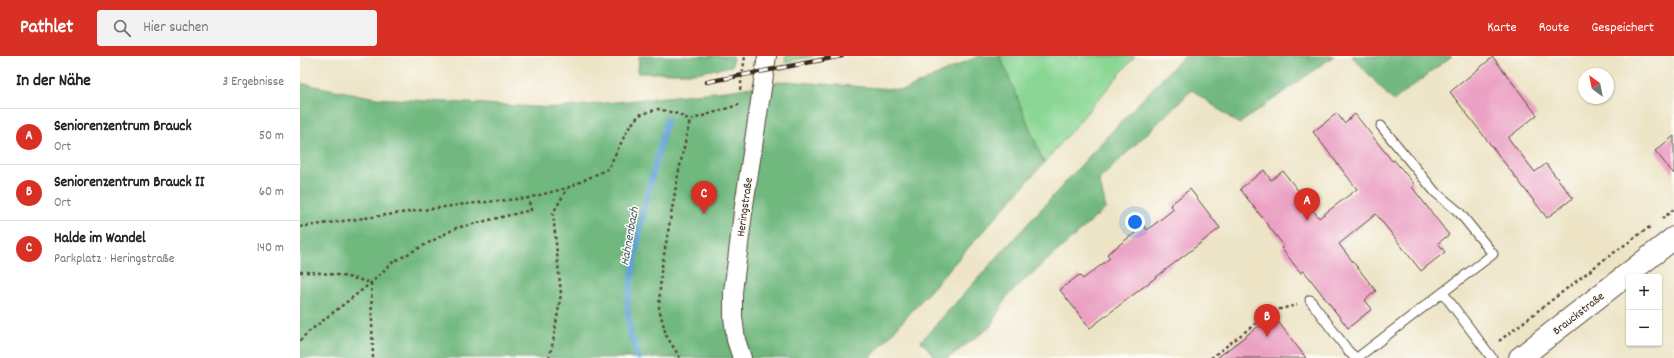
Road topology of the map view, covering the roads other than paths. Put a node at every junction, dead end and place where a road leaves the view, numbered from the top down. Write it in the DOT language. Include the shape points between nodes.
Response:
graph roads {
  1 [pos="767,56"];
  2 [pos="1381,126"];
  3 [pos="1674,238"];
  4 [pos="1443,293"];
  5 [pos="1310,300"];
  6 [pos="1489,354"];
  7 [pos="742,358"];
  8 [pos="1356,358"];
  9 [pos="1520,358"];
  1 -- 7 [label="street, Heringstraße" via="733,292 736,340"];
  2 -- 4 [label="lane" via="1435,192 1459,212 1493,254"];
  3 -- 9 [label="main road, Brauckstraße"];
  4 -- 6 [label="lane"];
  4 -- 8 [label="lane"];
  5 -- 8 [label="lane"];
}
